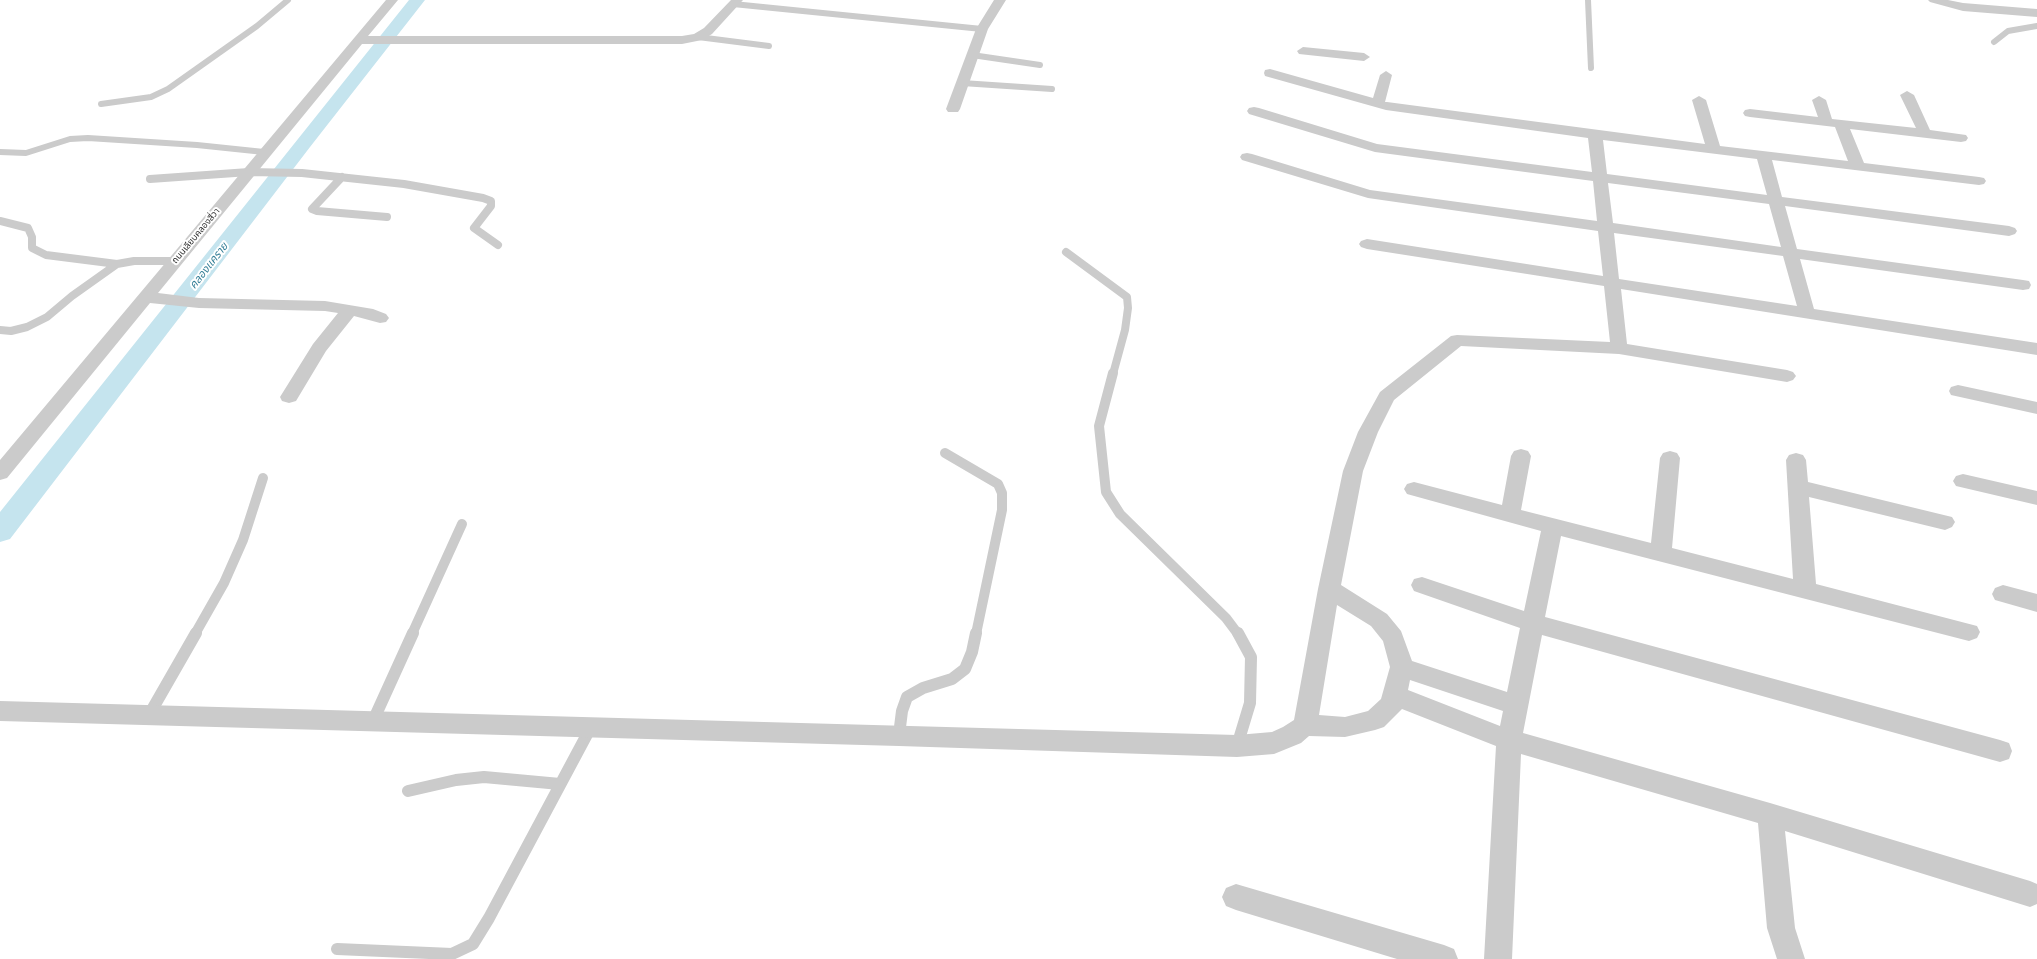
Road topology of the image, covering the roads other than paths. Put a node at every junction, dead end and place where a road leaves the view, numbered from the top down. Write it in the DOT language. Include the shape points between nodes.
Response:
graph roads {
  1 [pos="288,0"];
  2 [pos="392,0"];
  3 [pos="1000,0"];
  4 [pos="1588,0"];
  5 [pos="1934,0"];
  6 [pos="735,2"];
  7 [pos="2037,13"];
  8 [pos="2037,26"];
  9 [pos="982,29"];
  10 [pos="1306,36"];
  11 [pos="698,37"];
  12 [pos="359,40"];
  13 [pos="1994,42"];
  14 [pos="769,46"];
  15 [pos="1303,51"];
  16 [pos="972,55"];
  17 [pos="1364,57"];
  18 [pos="1040,65"];
  19 [pos="1591,68"];
  20 [pos="1270,73"];
  21 [pos="1386,75"];
  22 [pos="1299,81"];
  23 [pos="962,83"];
  24 [pos="1052,89"];
  25 [pos="1907,95"];
  26 [pos="1699,100"];
  27 [pos="1819,100"];
  28 [pos="101,104"];
  29 [pos="1378,104"];
  30 [pos="953,110"];
  31 [pos="1254,111"];
  32 [pos="1750,113"];
  33 [pos="1826,122"];
  34 [pos="1841,124"];
  35 [pos="1925,134"];
  36 [pos="1595,135"];
  37 [pos="1961,138"];
  38 [pos="1714,149"];
  39 [pos="0,152"];
  40 [pos="264,152"];
  41 [pos="1763,156"];
  42 [pos="1248,157"];
  43 [pos="1858,166"];
  44 [pos="249,172"];
  45 [pos="342,177"];
  46 [pos="150,178"];
  47 [pos="1600,179"];
  48 [pos="1979,181"];
  49 [pos="1776,201"];
  50 [pos="387,217"];
  51 [pos="0,221"];
  52 [pos="1606,227"];
  53 [pos="2009,231"];
  54 [pos="1367,244"];
  55 [pos="498,245"];
  56 [pos="1066,252"];
  57 [pos="1790,252"];
  58 [pos="174,261"];
  59 [pos="117,264"];
  60 [pos="1612,282"];
  61 [pos="2023,285"];
  62 [pos="145,297"];
  63 [pos="350,310"];
  64 [pos="1807,313"];
  65 [pos="380,318"];
  66 [pos="0,330"];
  67 [pos="1619,348"];
  68 [pos="2037,349"];
  69 [pos="1787,376"];
  70 [pos="1958,390"];
  71 [pos="289,397"];
  72 [pos="2037,408"];
  73 [pos="945,454"];
  74 [pos="1521,456"];
  75 [pos="1670,458"];
  76 [pos="1796,460"];
  77 [pos="0,473"];
  78 [pos="263,478"];
  79 [pos="1963,481"];
  80 [pos="1798,487"];
  81 [pos="1414,489"];
  82 [pos="2037,498"];
  83 [pos="1510,515"];
  84 [pos="1945,522"];
  85 [pos="462,524"];
  86 [pos="1552,526"];
  87 [pos="1661,554"];
  88 [pos="1422,585"];
  89 [pos="1329,589"];
  90 [pos="1805,590"];
  91 [pos="2004,594"];
  92 [pos="2037,604"];
  93 [pos="1532,623"];
  94 [pos="1969,632"];
  95 [pos="1402,667"];
  96 [pos="1395,696"];
  97 [pos="1514,704"];
  98 [pos="0,711"];
  99 [pos="149,715"];
  100 [pos="372,721"];
  101 [pos="1305,725"];
  102 [pos="591,727"];
  103 [pos="899,735"];
  104 [pos="1509,740"];
  105 [pos="1237,746"];
  106 [pos="2000,751"];
  107 [pos="560,784"];
  108 [pos="408,791"];
  109 [pos="1770,815"];
  110 [pos="2030,894"];
  111 [pos="1236,897"];
  112 [pos="337,949"];
  113 [pos="1444,959"];
  114 [pos="1498,959"];
  115 [pos="1791,959"];
  1 -- 28 [label="lane" via="257,26 168,90 140,99"];
  2 -- 12 [label="street, ถนนเลียบคลองสี่วา"];
  3 -- 9 [label="street"];
  4 -- 19 [label="lane"];
  5 -- 7 [label="street" via="1963,7"];
  6 -- 9 [label="lane"];
  6 -- 11 [label="street" via="708,31"];
  8 -- 13 [label="lane" via="2008,31"];
  9 -- 16 [label="street"];
  10 -- 15 [label="street"];
  11 -- 12 [label="street" via="682,40"];
  11 -- 14 [label="lane"];
  12 -- 40 [label="street, ถนนเลียบคลองสี่วา"];
  15 -- 17 [label="street"];
  15 -- 22 [label="street"];
  16 -- 18 [label="lane"];
  16 -- 23 [label="street"];
  20 -- 22 [label="street"];
  21 -- 29 [label="street"];
  22 -- 29 [label="street"];
  23 -- 24 [label="lane"];
  23 -- 30 [label="street"];
  25 -- 35 [label="street"];
  26 -- 38 [label="street"];
  27 -- 33 [label="street"];
  29 -- 36 [label="street"];
  31 -- 47 [label="street" via="1374,148"];
  32 -- 33 [label="street"];
  33 -- 34 [label="street"];
  34 -- 35 [label="street"];
  34 -- 43 [label="street"];
  35 -- 37 [label="street"];
  36 -- 38 [label="street"];
  36 -- 47 [label="street"];
  38 -- 41 [label="street"];
  39 -- 40 [label="lane" via="26,153 70,139 88,138"];
  40 -- 44 [label="street, ถนนเลียบคลองสี่วา"];
  41 -- 43 [label="street"];
  41 -- 49 [label="street"];
  42 -- 52 [label="street" via="1368,194"];
  43 -- 48 [label="street"];
  44 -- 45 [label="lane"];
  44 -- 46 [label="lane"];
  44 -- 58 [label="street, ถนนเลียบคลองสี่วา"];
  45 -- 50 [label="lane" via="312,209"];
  45 -- 55 [label="lane" via="404,184 491,201 492,206 474,228"];
  47 -- 49 [label="street"];
  47 -- 52 [label="street"];
  49 -- 53 [label="street"];
  49 -- 57 [label="street"];
  51 -- 59 [label="lane" via="28,228 32,237 32,248 46,255"];
  52 -- 57 [label="street"];
  52 -- 60 [label="street"];
  54 -- 60 [label="street"];
  56 -- 105 [label="lane" via="1126,297 1128,308 1125,330 1099,426 1106,492 1120,514 1226,618 1240,636 1251,657 1250,703"];
  57 -- 61 [label="street"];
  57 -- 64 [label="street"];
  58 -- 59 [label="lane" via="134,260"];
  58 -- 62 [label="street, ถนนเลียบคลองสี่วา"];
  59 -- 66 [label="lane" via="47,317 27,327 11,331"];
  60 -- 64 [label="street"];
  60 -- 67 [label="street"];
  62 -- 63 [label="street" via="198,302 294,304"];
  62 -- 77 [label="street, ถนนเลียบคลองสี่วา"];
  63 -- 65 [label="street"];
  63 -- 71 [label="street" via="319,348"];
  64 -- 68 [label="street"];
  67 -- 69 [label="street"];
  67 -- 89 [label="street" via="1457,340 1387,396 1368,432 1353,471"];
  70 -- 72 [label="street"];
  73 -- 103 [label="lane" via="998,484 1002,493 1002,510 972,652 965,669 952,679 923,688 907,697 902,711"];
  74 -- 83 [label="street"];
  75 -- 87 [label="street"];
  76 -- 80 [label="street"];
  78 -- 99 [label="lane" via="243,540 224,583"];
  79 -- 82 [label="street"];
  80 -- 84 [label="street"];
  80 -- 90 [label="street"];
  81 -- 83 [label="street"];
  83 -- 86 [label="street"];
  85 -- 100 [label="lane"];
  86 -- 87 [label="street"];
  86 -- 93 [label="street"];
  87 -- 90 [label="street"];
  88 -- 93 [label="street"];
  89 -- 95 [label="street" via="1379,620 1393,637"];
  89 -- 101 [label="street"];
  90 -- 94 [label="street"];
  91 -- 92 [label="street"];
  93 -- 97 [label="street"];
  93 -- 106 [label="street"];
  95 -- 96 [label="street"];
  95 -- 97 [label="street"];
  96 -- 101 [label="street" via="1392,704 1375,720 1345,727"];
  96 -- 104 [label="street"];
  97 -- 104 [label="street"];
  98 -- 99 [label="street"];
  99 -- 100 [label="street"];
  100 -- 102 [label="street"];
  101 -- 105 [label="street" via="1292,735 1274,743"];
  102 -- 103 [label="street"];
  102 -- 107 [label="lane"];
  103 -- 105 [label="street"];
  104 -- 109 [label="street"];
  104 -- 114 [label="street"];
  107 -- 108 [label="lane" via="484,777 456,780"];
  107 -- 112 [label="lane" via="473,944 452,954"];
  109 -- 110 [label="street"];
  109 -- 115 [label="street" via="1781,928"];
  111 -- 113 [label="street"];
}
